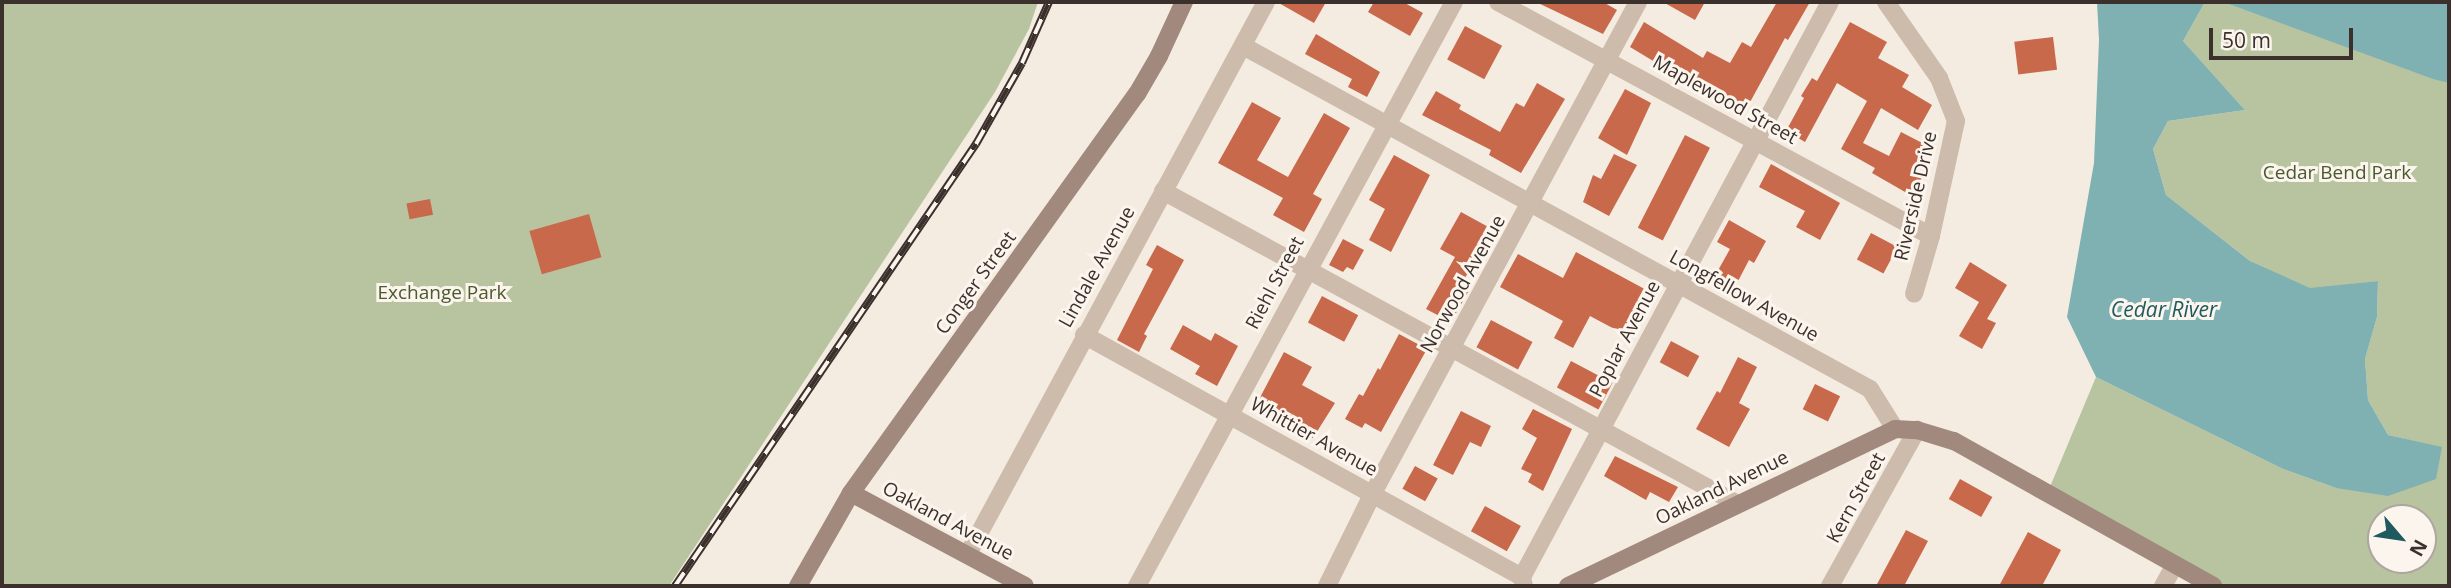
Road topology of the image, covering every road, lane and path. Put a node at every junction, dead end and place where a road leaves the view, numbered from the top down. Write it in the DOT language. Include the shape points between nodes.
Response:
graph roads {
  1 [pos="1184,2"];
  2 [pos="1266,2"];
  3 [pos="1454,2"];
  4 [pos="1498,2"];
  5 [pos="1638,2"];
  6 [pos="1830,2"];
  7 [pos="1886,2"];
  8 [pos="1243,46"];
  9 [pos="1607,59"];
  10 [pos="1385,124"];
  11 [pos="1757,142"];
  12 [pos="1163,191"];
  13 [pos="1531,202"];
  14 [pos="1931,236"];
  15 [pos="1306,270"];
  16 [pos="1678,283"];
  17 [pos="1914,294"];
  18 [pos="1084,335"];
  19 [pos="1451,349"];
  20 [pos="1228,414"];
  21 [pos="1601,429"];
  22 [pos="1895,429"];
  23 [pos="1917,430"];
  24 [pos="851,493"];
  25 [pos="1373,493"];
  26 [pos="1736,503"];
  27 [pos="968,554"];
  28 [pos="2174,566"];
  29 [pos="1523,582"];
  30 [pos="798,586"];
  31 [pos="1025,586"];
  32 [pos="1137,586"];
  33 [pos="1327,586"];
  34 [pos="1568,586"];
  35 [pos="1830,586"];
  36 [pos="2163,586"];
  37 [pos="2213,586"];
  1 -- 24 [label="street, Conger Street" via="1137,94"];
  2 -- 8 [label="street, Lindale Avenue"];
  3 -- 10 [label="street, Riehl Street"];
  4 -- 9 [label="street, Maplewood Street"];
  5 -- 9 [label="street, Norwood Avenue"];
  6 -- 11 [label="street, Poplar Avenue"];
  7 -- 14 [label="street, Riverside Drive" via="1939,78 1956,121"];
  8 -- 10 [label="street, Longfellow Avenue"];
  8 -- 12 [label="street, Lindale Avenue"];
  9 -- 11 [label="street, Maplewood Street"];
  9 -- 13 [label="street, Norwood Avenue"];
  10 -- 13 [label="street, Longfellow Avenue"];
  10 -- 15 [label="street, Riehl Street"];
  11 -- 14 [label="street, Maplewood Street"];
  11 -- 16 [label="street, Poplar Avenue"];
  12 -- 15 [label="street"];
  12 -- 18 [label="street, Lindale Avenue"];
  13 -- 16 [label="street, Longfellow Avenue"];
  13 -- 19 [label="street, Norwood Avenue"];
  14 -- 17 [label="street, Riverside Drive"];
  15 -- 19 [label="street"];
  15 -- 20 [label="street, Riehl Street"];
  16 -- 21 [label="street, Poplar Avenue"];
  16 -- 22 [label="street, Longfellow Avenue" via="1870,390"];
  18 -- 20 [label="street, Whittier Avenue"];
  18 -- 27 [label="street, Lindale Avenue"];
  19 -- 21 [label="street"];
  19 -- 25 [label="street, Norwood Avenue"];
  20 -- 25 [label="street, Whittier Avenue"];
  20 -- 32 [label="street, Riehl Street"];
  21 -- 26 [label="street"];
  21 -- 29 [label="street, Poplar Avenue"];
  22 -- 23 [label="street"];
  22 -- 26 [label="street, Oakland Avenue"];
  23 -- 28 [label="street" via="1954,441"];
  23 -- 35 [label="street, Kern Street"];
  24 -- 27 [label="street, Oakland Avenue"];
  24 -- 30 [label="street, Conger Street"];
  25 -- 29 [label="street, Whittier Avenue"];
  25 -- 33 [label="street, Norwood Avenue"];
  26 -- 34 [label="street, Oakland Avenue"];
  27 -- 31 [label="street, Oakland Avenue"];
  28 -- 36 [label="street"];
  28 -- 37 [label="street"];
}
